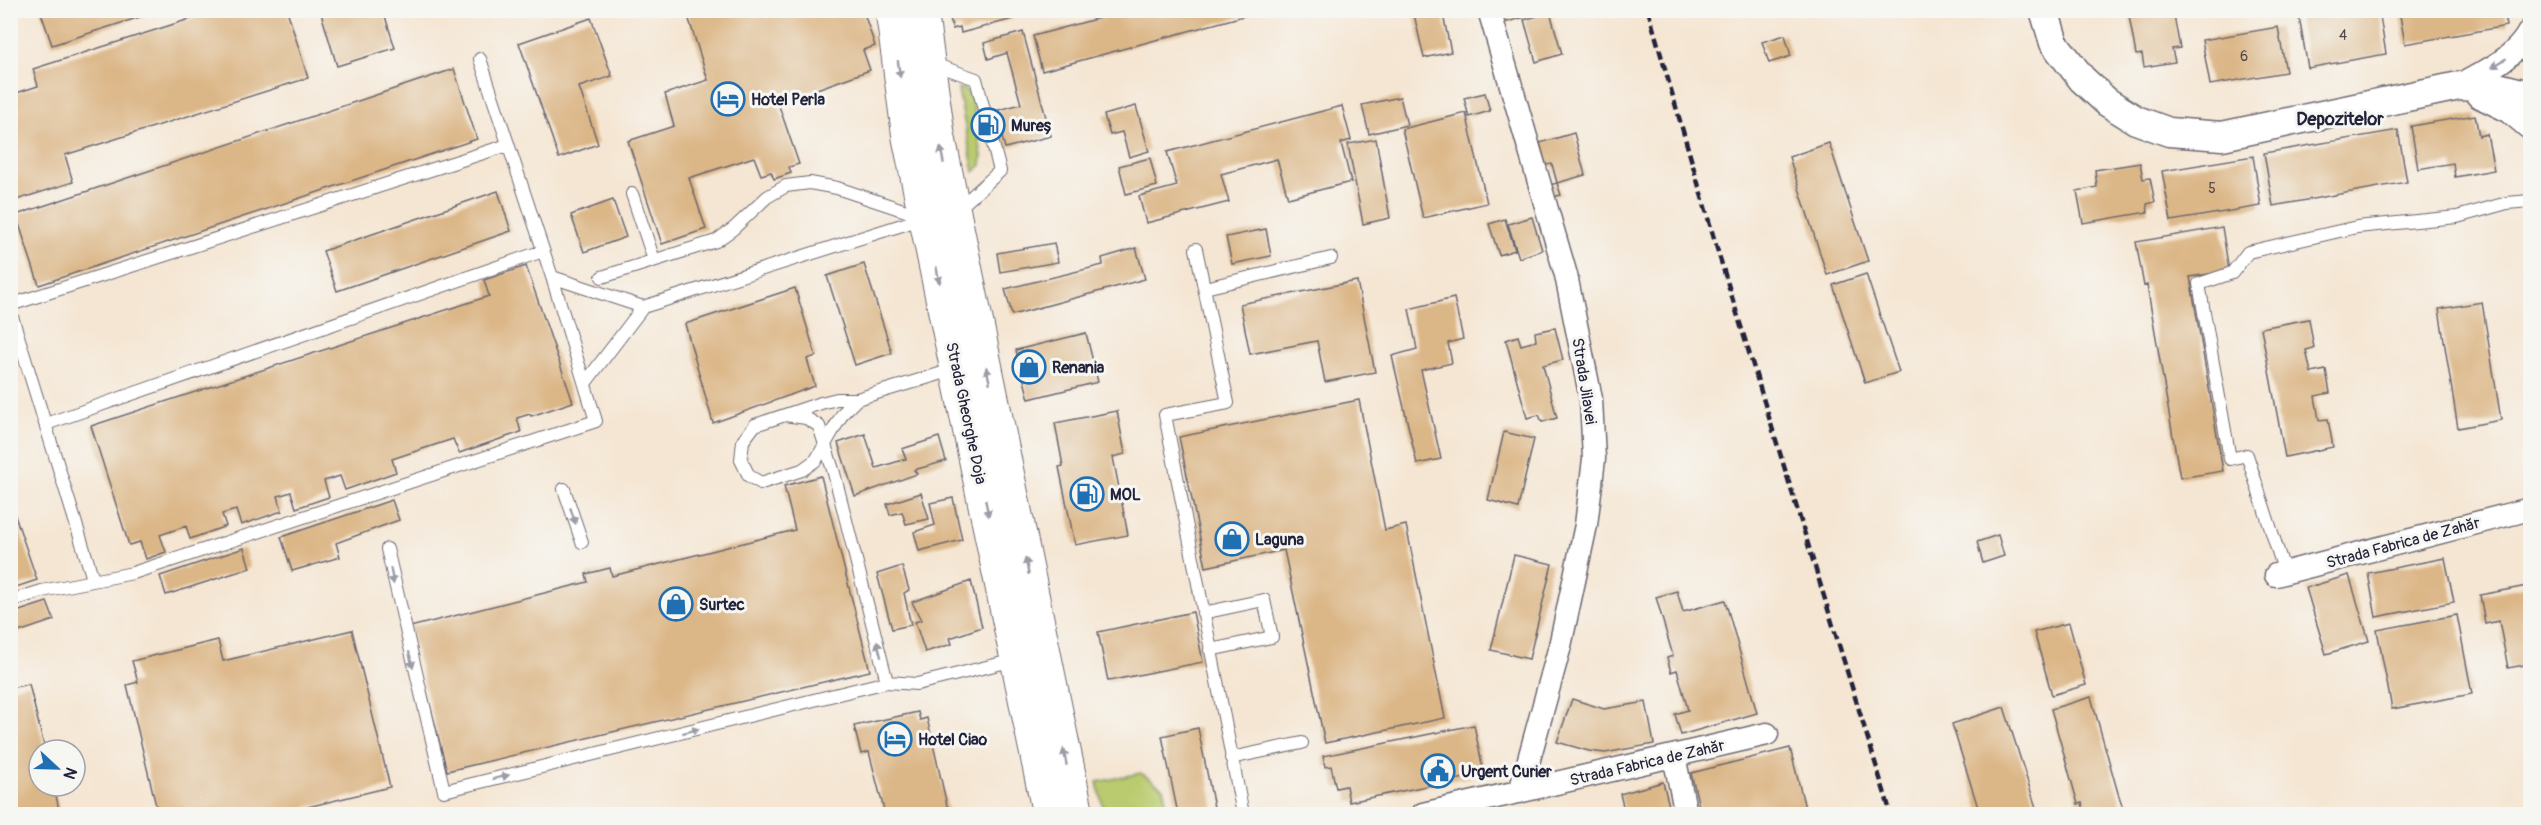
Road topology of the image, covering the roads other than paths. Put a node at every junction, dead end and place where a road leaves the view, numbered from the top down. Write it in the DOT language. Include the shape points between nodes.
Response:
graph roads {
  1 [pos="892,10"];
  2 [pos="921,10"];
  3 [pos="1489,10"];
  4 [pos="2044,10"];
  5 [pos="2530,30"];
  6 [pos="480,59"];
  7 [pos="927,62"];
  8 [pos="2459,86"];
  9 [pos="2530,95"];
  10 [pos="2530,125"];
  11 [pos="508,145"];
  12 [pos="632,194"];
  13 [pos="2530,201"];
  14 [pos="940,215"];
  15 [pos="1196,249"];
  16 [pos="543,251"];
  17 [pos="1331,258"];
  18 [pos="654,260"];
  19 [pos="552,277"];
  20 [pos="602,277"];
  21 [pos="1205,288"];
  22 [pos="10,305"];
  23 [pos="643,307"];
  24 [pos="10,310"];
  25 [pos="957,369"];
  26 [pos="586,382"];
  27 [pos="857,399"];
  28 [pos="785,415"];
  29 [pos="45,424"];
  30 [pos="825,443"];
  31 [pos="564,489"];
  32 [pos="2530,508"];
  33 [pos="582,542"];
  34 [pos="387,549"];
  35 [pos="2280,574"];
  36 [pos="93,579"];
  37 [pos="10,601"];
  38 [pos="1203,613"];
  39 [pos="1210,650"];
  40 [pos="1018,659"];
  41 [pos="887,682"];
  42 [pos="1767,734"];
  43 [pos="1302,743"];
  44 [pos="1674,756"];
  45 [pos="1231,758"];
  46 [pos="1520,792"];
  47 [pos="1489,807"];
  48 [pos="1049,814"];
  49 [pos="1077,814"];
  50 [pos="1243,814"];
  51 [pos="1423,814"];
  52 [pos="1686,814"];
  1 -- 14 [label="main road, Strada Gheorghe Doja, one-way" via="909,138"];
  2 -- 7 [label="main road, Strada Gheorghe Doja"];
  3 -- 46 [label="street, Strada Jilavei" via="1566,275 1591,399 1594,447 1586,525 1560,646"];
  4 -- 8 [label="street" via="2054,43 2082,80 2136,120 2169,132 2222,136"];
  5 -- 8 [label="street, one-way" via="2524,43 2504,61"];
  6 -- 11 [label="lane"];
  14 -- 7 [label="main road, Strada Gheorghe Doja, one-way"];
  7 -- 14 [label="lane" via="976,79 999,171"];
  8 -- 9 [label="street" via="2502,88"];
  8 -- 10 [label="street" via="2502,104"];
  11 -- 16 [label="lane"];
  11 -- 22 [label="lane"];
  12 -- 18 [label="lane"];
  13 -- 35 [label="lane" via="2457,217 2357,227 2248,252 2232,273 2199,284 2230,459 2247,455"];
  14 -- 18 [label="lane" via="837,188 810,183 786,186 767,196 716,241"];
  14 -- 23 [label="lane"];
  14 -- 25 [label="main road, Strada Gheorghe Doja, one-way"];
  49 -- 14 [label="main road, Strada Gheorghe Doja, one-way"];
  15 -- 21 [label="lane"];
  16 -- 19 [label="lane"];
  16 -- 29 [label="lane"];
  17 -- 21 [label="lane"];
  18 -- 20 [label="lane"];
  19 -- 23 [label="lane"];
  19 -- 26 [label="lane"];
  21 -- 38 [label="lane" via="1228,403 1165,415"];
  23 -- 26 [label="lane"];
  24 -- 29 [label="lane"];
  25 -- 27 [label="lane"];
  25 -- 40 [label="main road, Strada Gheorghe Doja, one-way"];
  26 -- 36 [label="lane" via="597,421 133,573"];
  27 -- 28 [label="lane" via="837,399"];
  27 -- 30 [label="lane" via="843,413"];
  28 -- 30 [label="lane" via="806,418 819,426"];
  28 -- 30 [label="lane" via="755,425 743,441 741,460 749,476 761,483 802,470 816,460"];
  29 -- 36 [label="lane"];
  41 -- 30 [label="lane, one-way"];
  31 -- 33 [label="lane, one-way"];
  32 -- 35 [label="street, Strada Fabrica de Zahăr"];
  34 -- 41 [label="lane, one-way" via="444,791"];
  36 -- 37 [label="lane"];
  38 -- 39 [label="lane"];
  38 -- 39 [label="lane" via="1264,600 1272,637"];
  39 -- 45 [label="lane"];
  40 -- 41 [label="lane" via="917,684"];
  40 -- 48 [label="main road, Strada Gheorghe Doja"];
  42 -- 44 [label="street, Strada Fabrica de Zahăr"];
  43 -- 45 [label="lane"];
  44 -- 46 [label="street, Strada Fabrica de Zahăr"];
  44 -- 52 [label="street"];
  45 -- 50 [label="lane"];
  46 -- 47 [label="street, Strada Fabrica de Zahăr"];
  47 -- 51 [label="street, Strada Fabrica de Zahăr"];
}
